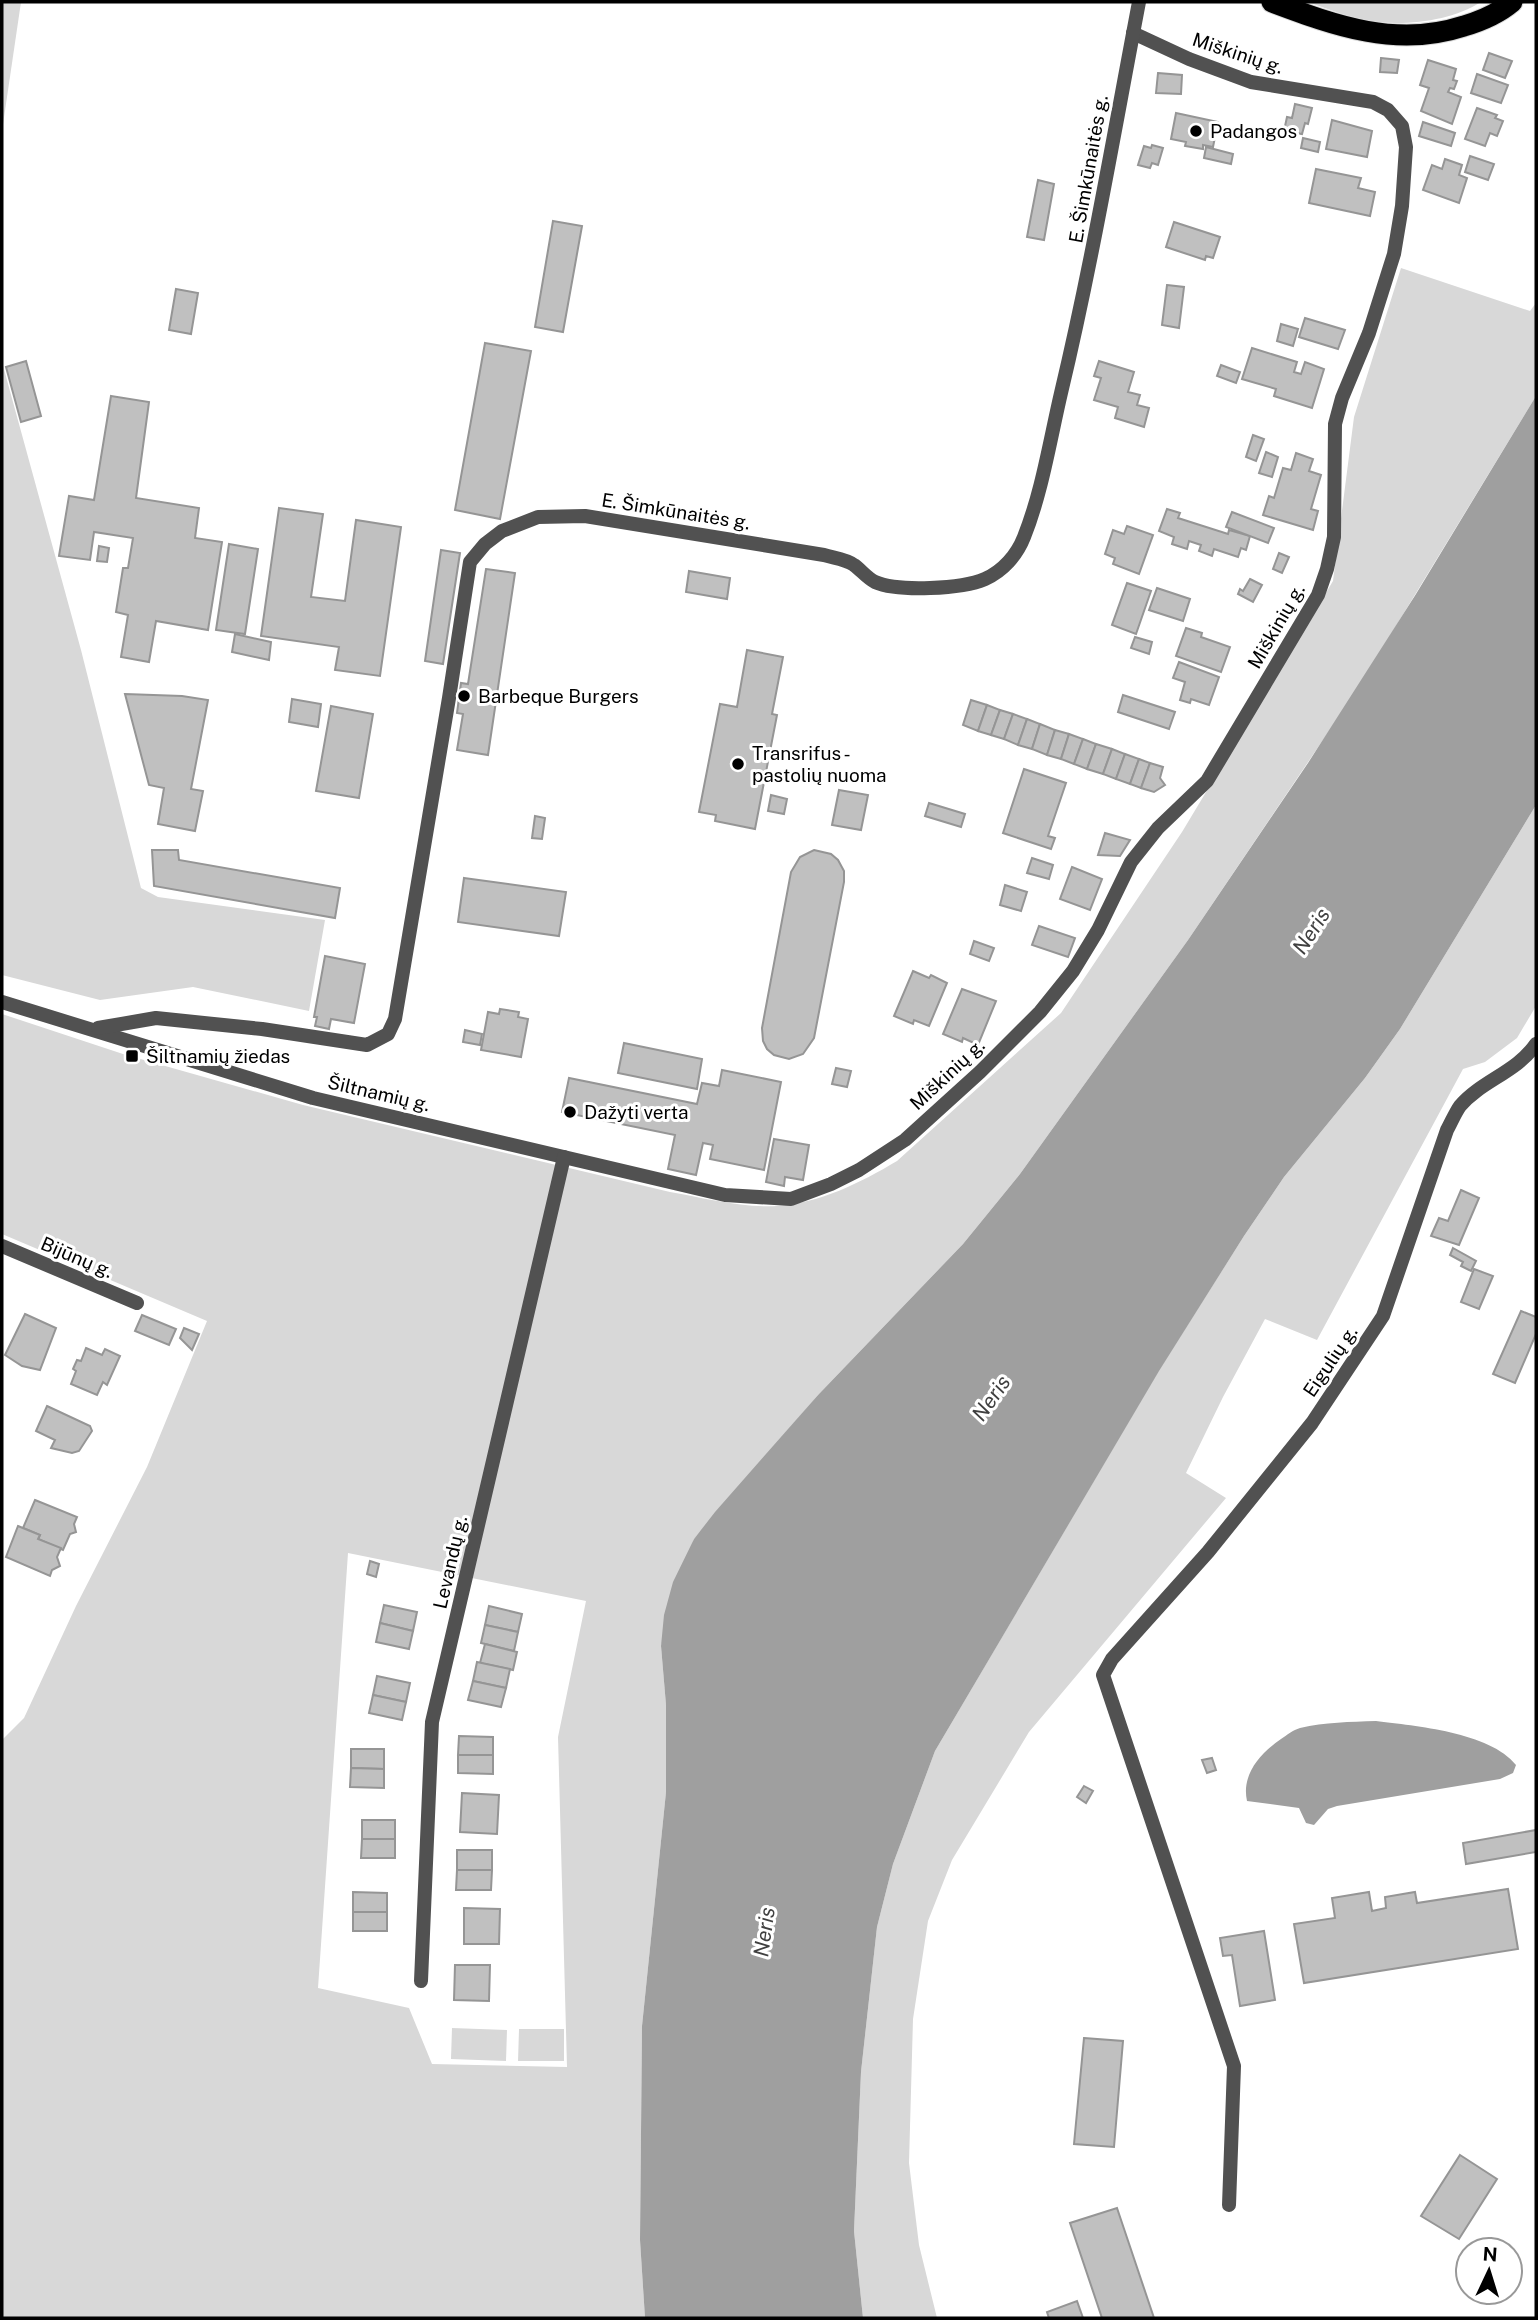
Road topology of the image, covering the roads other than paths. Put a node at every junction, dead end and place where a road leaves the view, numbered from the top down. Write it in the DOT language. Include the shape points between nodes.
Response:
graph roads {
  1 [pos="1139,2"];
  2 [pos="1272,2"];
  3 [pos="1512,2"];
  4 [pos="1133,33"];
  5 [pos="2,1002"];
  6 [pos="93,1029"];
  7 [pos="1536,1044"];
  8 [pos="564,1157"];
  9 [pos="753,1198"];
  10 [pos="2,1246"];
  11 [pos="137,1303"];
  12 [pos="421,1981"];
  13 [pos="1229,2205"];
  1 -- 4 [label="street"];
  2 -- 3 [label="highway" via="1346,29 1391,36 1449,31"];
  4 -- 6 [label="street, E. Šimkūnaitės g." via="1086,287 1037,494 1024,537 1001,569 965,584 904,587 875,582 852,563 824,555 585,516 538,517 502,531 470,562 395,1019 388,1034 367,1045 156,1018"];
  4 -- 9 [label="street, Miškinių g." via="1251,82 1373,102 1402,126 1406,147 1394,254 1335,424 1334,537 1327,569 1318,595 1207,781 1158,828 1131,862 1098,930 1040,1012 905,1140 859,1170 791,1199"];
  5 -- 6 [label="street, Šiltnamių g."];
  6 -- 8 [label="street, Šiltnamių g." via="313,1098"];
  7 -- 13 [label="street, Eigulių g." via="1459,1108 1447,1130 1383,1316 1312,1423 1103,1675 1234,2066"];
  8 -- 9 [label="street, Šiltnamių g."];
  8 -- 12 [label="street, Levandų g." via="432,1722"];
  10 -- 11 [label="street, Bijūnų g."];
}
